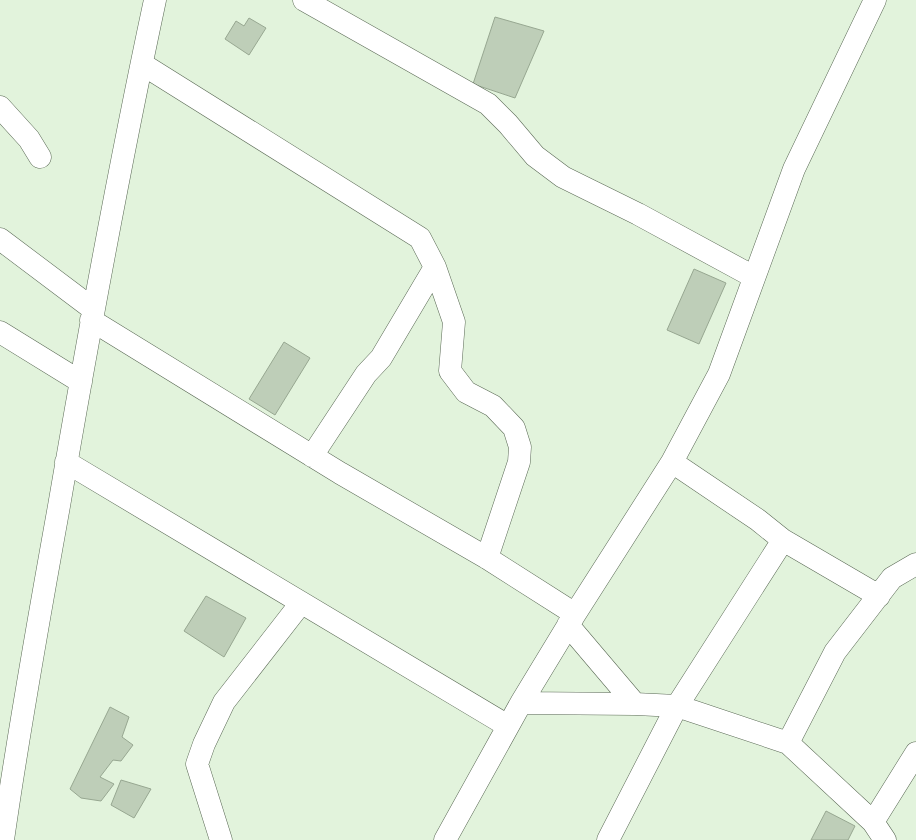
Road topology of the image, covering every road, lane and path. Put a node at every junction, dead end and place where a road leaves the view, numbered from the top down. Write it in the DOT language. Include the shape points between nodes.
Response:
graph roads {
  1 [pos="155,0"];
  2 [pos="304,0"];
  3 [pos="875,0"];
  4 [pos="142,64"];
  5 [pos="0,107"];
  6 [pos="40,157"];
  7 [pos="0,239"];
  8 [pos="435,267"];
  9 [pos="754,277"];
  10 [pos="92,315"];
  11 [pos="0,332"];
  12 [pos="81,382"];
  13 [pos="312,456"];
  14 [pos="66,462"];
  15 [pos="672,462"];
  16 [pos="783,540"];
  17 [pos="487,558"];
  18 [pos="916,564"];
  19 [pos="879,596"];
  20 [pos="301,603"];
  21 [pos="572,619"];
  22 [pos="521,703"];
  23 [pos="635,704"];
  24 [pos="677,706"];
  25 [pos="508,726"];
  26 [pos="788,743"];
  27 [pos="916,753"];
  28 [pos="880,834"];
  29 [pos="452,838"];
  30 [pos="3,840"];
  31 [pos="221,840"];
  32 [pos="608,840"];
  1 -- 4 [label="street"];
  2 -- 9 [label="street" via="488,104 535,156 563,177 638,214"];
  3 -- 9 [label="street" via="794,169"];
  4 -- 8 [label="street" via="420,238"];
  4 -- 10 [label="street"];
  5 -- 6 [label="street" via="29,139"];
  7 -- 10 [label="street"];
  8 -- 13 [label="street" via="381,358 366,374"];
  8 -- 17 [label="street" via="454,322 450,371 466,392 493,406 514,428 520,447 519,462"];
  9 -- 15 [label="street" via="719,374"];
  10 -- 12 [label="street"];
  10 -- 13 [label="street"];
  11 -- 12 [label="street"];
  12 -- 14 [label="street"];
  13 -- 17 [label="street"];
  14 -- 20 [label="street"];
  14 -- 30 [label="street"];
  15 -- 16 [label="street"];
  15 -- 21 [label="street"];
  16 -- 19 [label="street"];
  16 -- 24 [label="street"];
  17 -- 21 [label="street"];
  18 -- 19 [label="street" via="892,578"];
  19 -- 26 [label="street" via="835,652"];
  20 -- 25 [label="street"];
  20 -- 31 [label="street" via="224,702 197,764"];
  21 -- 22 [label="street"];
  21 -- 23 [label="street"];
  22 -- 23 [label="street"];
  22 -- 25 [label="street"];
  23 -- 24 [label="street"];
  24 -- 26 [label="street"];
  24 -- 32 [label="street"];
  25 -- 29 [label="street"];
  26 -- 28 [label="street"];
  27 -- 28 [label="street"];
}
